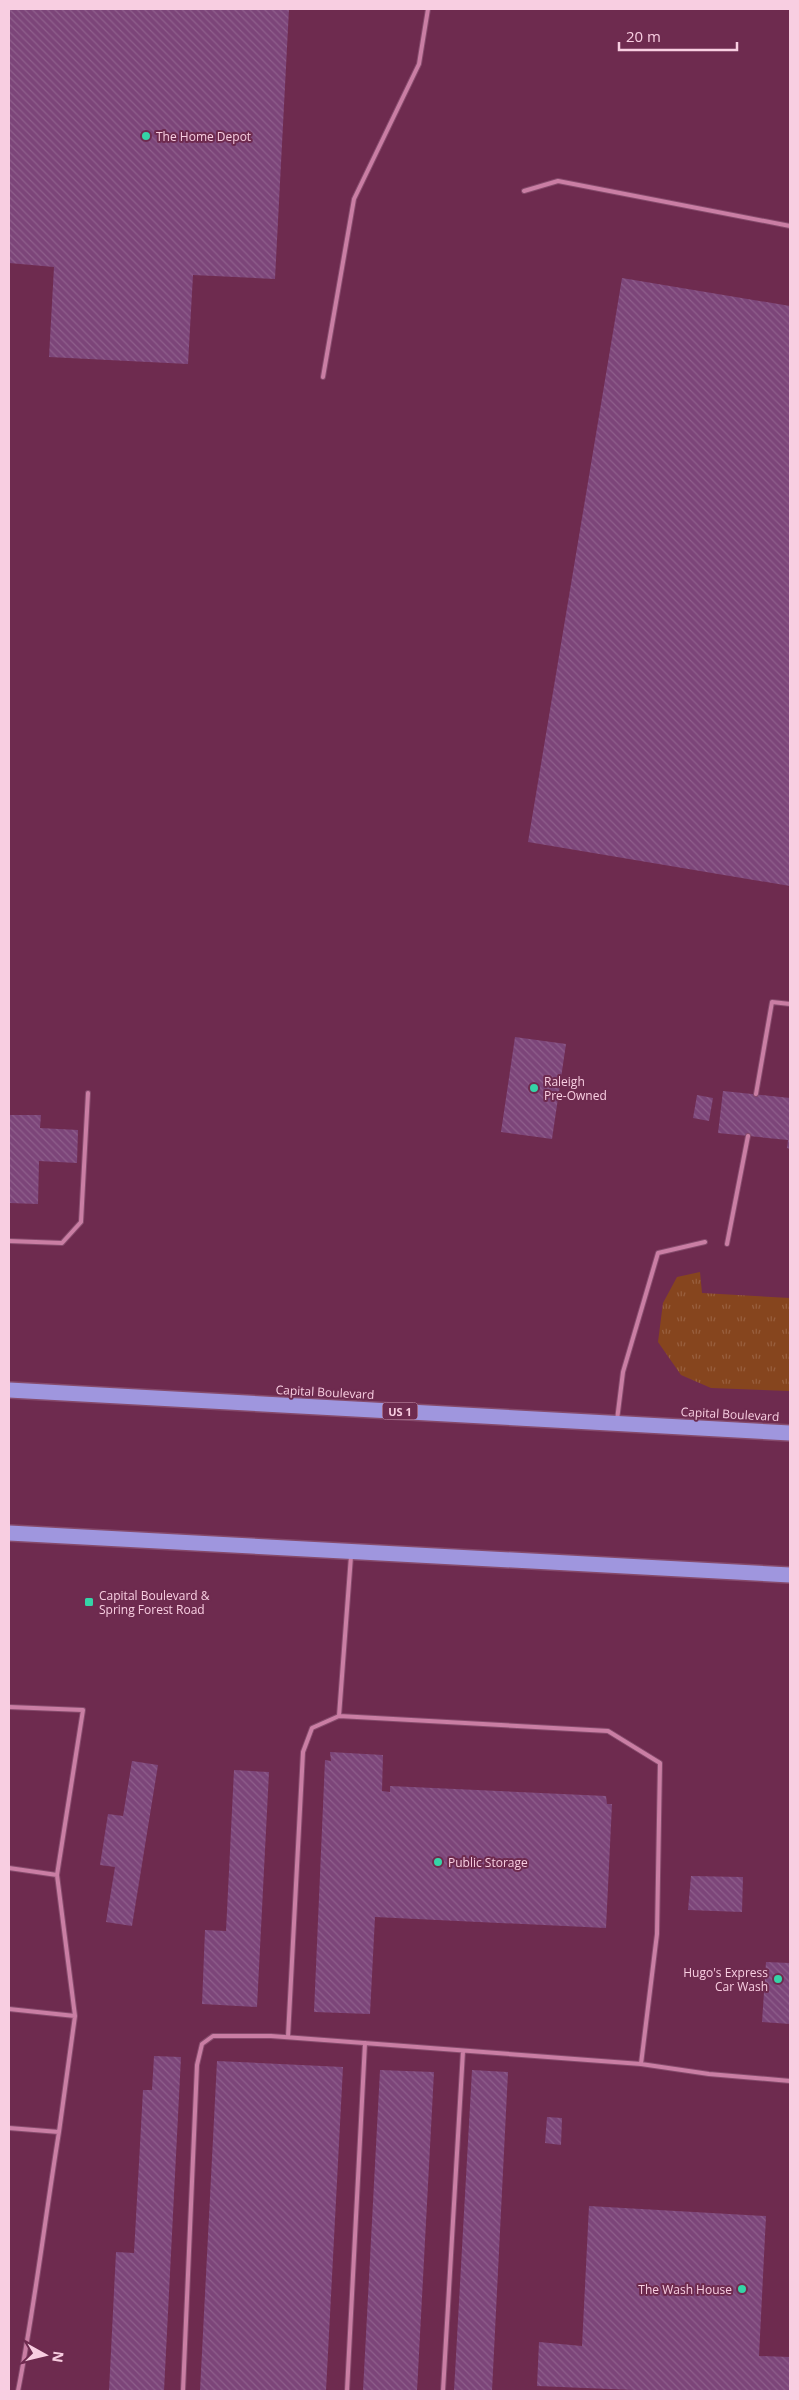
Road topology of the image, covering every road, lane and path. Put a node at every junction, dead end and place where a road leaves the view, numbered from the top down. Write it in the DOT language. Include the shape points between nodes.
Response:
graph roads {
  1 [pos="428,9"];
  2 [pos="524,191"];
  3 [pos="790,226"];
  4 [pos="323,377"];
  5 [pos="790,1004"];
  6 [pos="88,1094"];
  7 [pos="756,1094"];
  8 [pos="748,1136"];
  9 [pos="9,1241"];
  10 [pos="705,1242"];
  11 [pos="727,1244"];
  12 [pos="9,1390"];
  13 [pos="616,1423"];
  14 [pos="790,1433"];
  15 [pos="9,1533"];
  16 [pos="352,1551"];
  17 [pos="790,1574"];
  18 [pos="9,1707"];
  19 [pos="340,1716"];
  20 [pos="9,1868"];
  21 [pos="57,1875"];
  22 [pos="9,2009"];
  23 [pos="75,2016"];
  24 [pos="288,2038"];
  25 [pos="365,2044"];
  26 [pos="463,2051"];
  27 [pos="640,2064"];
  28 [pos="790,2081"];
  29 [pos="9,2128"];
  30 [pos="59,2132"];
  31 [pos="18,2391"];
  32 [pos="183,2391"];
  33 [pos="347,2391"];
  34 [pos="443,2391"];
  1 -- 4 [label="lane" via="419,64 354,199"];
  2 -- 3 [label="lane" via="558,181"];
  5 -- 7 [label="lane" via="772,1002"];
  6 -- 9 [label="lane" via="81,1222 62,1243"];
  8 -- 11 [label="lane"];
  10 -- 13 [label="lane" via="658,1254 623,1372"];
  12 -- 13 [label="highway, Capital Boulevard / US 1"];
  13 -- 14 [label="highway, Capital Boulevard / US 1"];
  15 -- 16 [label="highway"];
  16 -- 17 [label="highway"];
  16 -- 19 [label="lane"];
  18 -- 21 [label="lane" via="83,1710"];
  19 -- 24 [label="lane" via="312,1728 303,1752"];
  19 -- 27 [label="lane" via="608,1731 660,1763 657,1934"];
  20 -- 21 [label="lane"];
  21 -- 23 [label="lane"];
  22 -- 23 [label="lane"];
  23 -- 30 [label="lane"];
  24 -- 25 [label="lane"];
  24 -- 32 [label="lane" via="214,2036 202,2044 197,2065"];
  25 -- 26 [label="lane"];
  25 -- 33 [label="lane"];
  26 -- 27 [label="lane"];
  26 -- 34 [label="lane"];
  27 -- 28 [label="lane"];
  29 -- 30 [label="lane"];
  30 -- 31 [label="lane" via="33,2316"];
}
